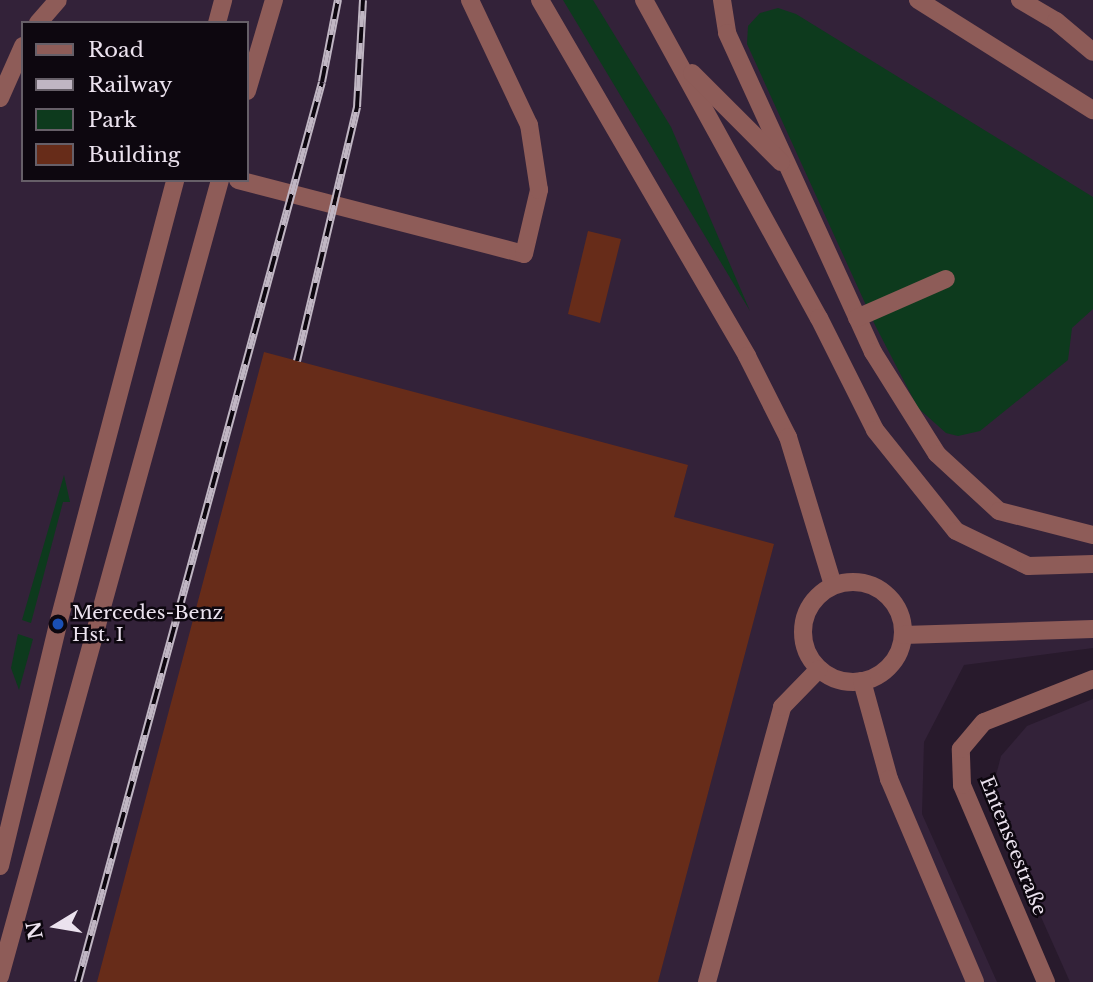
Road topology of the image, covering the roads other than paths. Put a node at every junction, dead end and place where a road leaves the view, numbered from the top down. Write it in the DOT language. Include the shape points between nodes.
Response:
graph roads {
  1 [pos="58,0"];
  2 [pos="223,0"];
  3 [pos="274,0"];
  4 [pos="470,0"];
  5 [pos="540,0"];
  6 [pos="644,0"];
  7 [pos="722,0"];
  8 [pos="918,0"];
  9 [pos="1020,0"];
  10 [pos="40,21"];
  11 [pos="218,21"];
  12 [pos="21,51"];
  13 [pos="1093,52"];
  14 [pos="678,58"];
  15 [pos="248,88"];
  16 [pos="0,98"];
  17 [pos="1093,110"];
  18 [pos="791,172"];
  19 [pos="174,182"];
  20 [pos="219,182"];
  21 [pos="246,182"];
  22 [pos="946,279"];
  23 [pos="858,318"];
  24 [pos="1093,536"];
  25 [pos="1093,564"];
  26 [pos="833,585"];
  27 [pos="1093,629"];
  28 [pos="903,635"];
  29 [pos="819,669"];
  30 [pos="1093,679"];
  31 [pos="862,681"];
  32 [pos="1,859"];
  33 [pos="30,862"];
  34 [pos="7,921"];
  35 [pos="0,976"];
  36 [pos="707,982"];
  37 [pos="975,982"];
  38 [pos="1046,982"];
  1 -- 10 [label="street"];
  2 -- 11 [label="street"];
  3 -- 15 [label="street"];
  4 -- 21 [label="street" via="530,125 539,190 524,254"];
  5 -- 26 [label="street" via="747,356 788,437"];
  6 -- 14 [label="street"];
  7 -- 18 [label="street" via="727,33"];
  8 -- 17 [label="street"];
  9 -- 13 [label="street" via="1056,21"];
  12 -- 16 [label="street"];
  14 -- 18 [label="street"];
  14 -- 25 [label="street" via="820,318 875,430 956,531 1028,566"];
  18 -- 23 [label="street"];
  19 -- 32 [label="street"];
  20 -- 33 [label="street"];
  22 -- 23 [label="street"];
  23 -- 24 [label="street" via="873,352 937,454 999,511"];
  26 -- 28 [label="street" via="866,583 881,590 901,617"];
  26 -- 29 [label="street" via="808,608 803,624 803,640"];
  27 -- 28 [label="street"];
  28 -- 31 [label="street" via="890,665"];
  29 -- 31 [label="street" via="832,678"];
  29 -- 36 [label="street" via="782,707"];
  30 -- 38 [label="street, Entenseestraße" via="984,722 961,749 962,785"];
  31 -- 37 [label="street" via="888,779"];
  32 -- 33 [label="street"];
  33 -- 34 [label="street"];
  34 -- 35 [label="street"];
}
